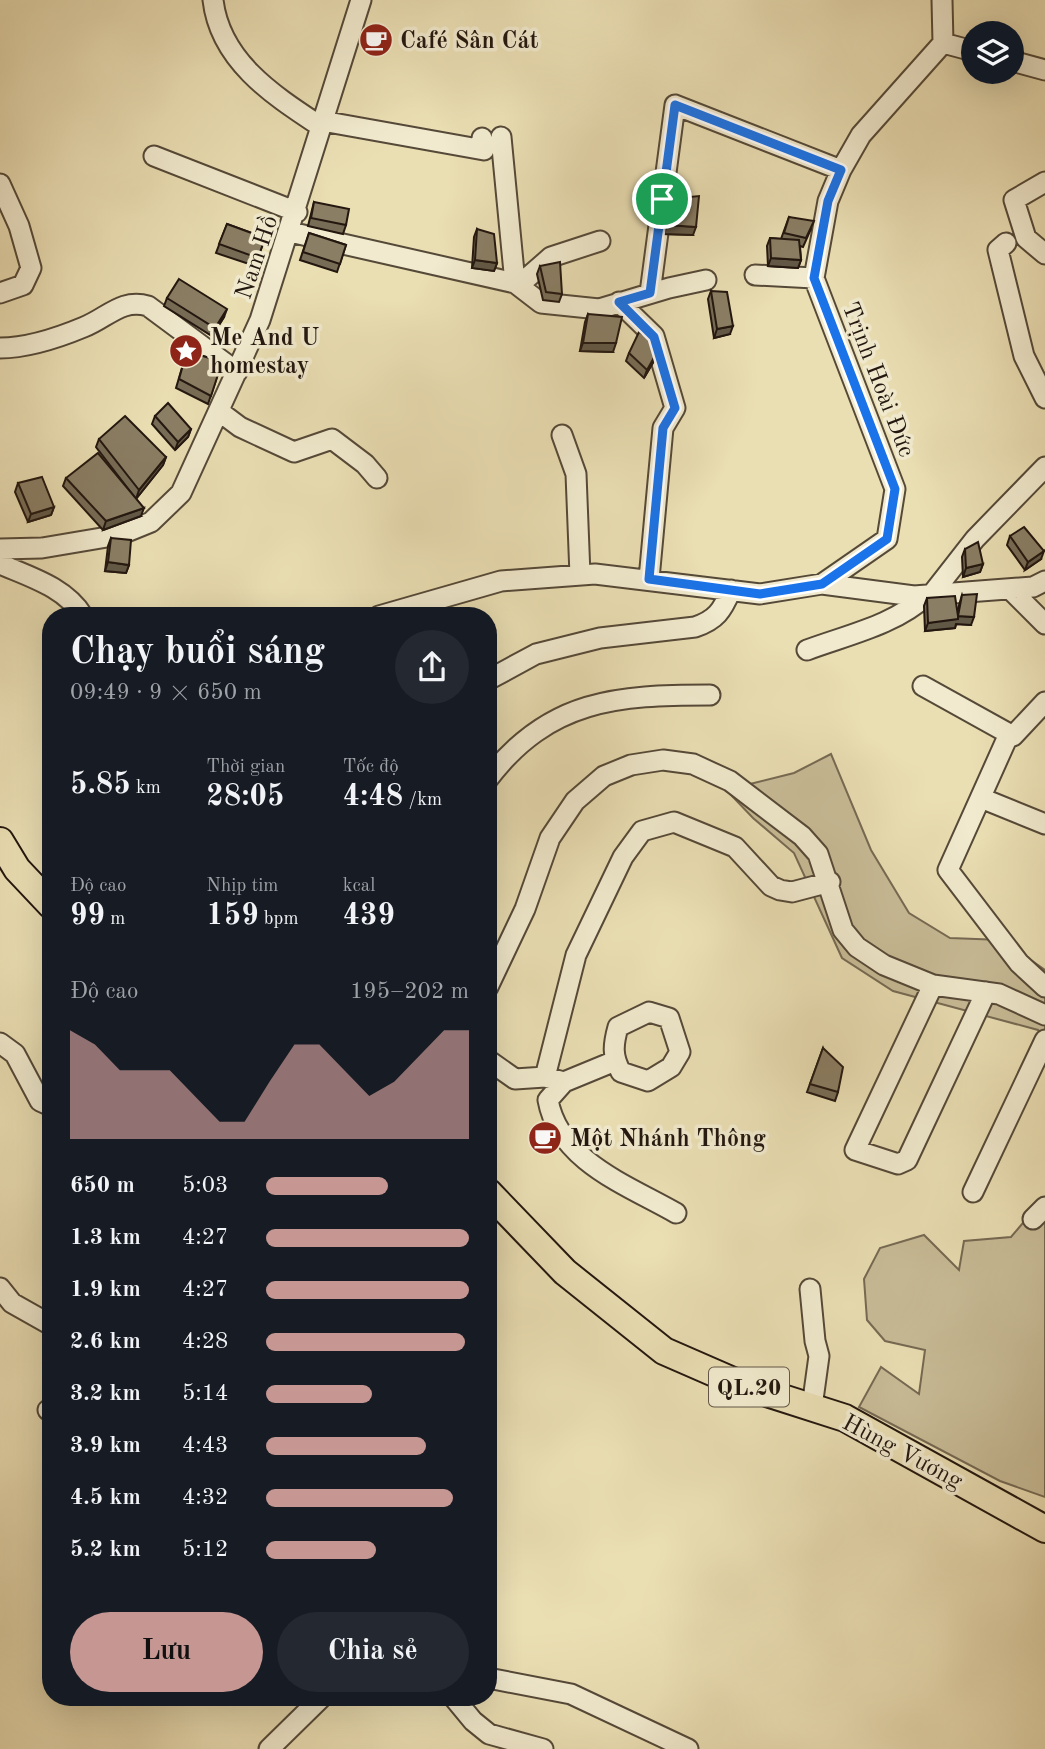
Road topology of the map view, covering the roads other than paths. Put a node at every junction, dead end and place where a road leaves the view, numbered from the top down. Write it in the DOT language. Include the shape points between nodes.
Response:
graph roads {
  1 [pos="213,0"];
  2 [pos="361,0"];
  3 [pos="942,0"];
  4 [pos="943,43"];
  5 [pos="961,48"];
  6 [pos="1024,64"];
  7 [pos="1045,70"];
  8 [pos="321,123"];
  9 [pos="155,156"];
  10 [pos="841,170"];
  11 [pos="1045,182"];
  12 [pos="0,184"];
  13 [pos="297,212"];
  14 [pos="290,232"];
  15 [pos="600,242"];
  16 [pos="1006,243"];
  17 [pos="1045,254"];
  18 [pos="755,275"];
  19 [pos="814,278"];
  20 [pos="706,280"];
  21 [pos="517,284"];
  22 [pos="0,293"];
  23 [pos="650,293"];
  24 [pos="619,302"];
  25 [pos="0,348"];
  26 [pos="237,372"];
  27 [pos="1045,398"];
  28 [pos="220,412"];
  29 [pos="562,435"];
  30 [pos="1045,467"];
  31 [pos="377,478"];
  32 [pos="0,549"];
  33 [pos="0,564"];
  34 [pos="580,575"];
  35 [pos="649,579"];
  36 [pos="1045,581"];
  37 [pos="822,584"];
  38 [pos="1010,589"];
  39 [pos="731,590"];
  40 [pos="930,594"];
  41 [pos="77,607"];
  42 [pos="410,607"];
  43 [pos="1045,624"];
  44 [pos="807,650"];
  45 [pos="497,675"];
  46 [pos="923,686"];
  47 [pos="710,695"];
  48 [pos="1045,702"];
  49 [pos="1009,734"];
  50 [pos="497,769"];
  51 [pos="981,798"];
  52 [pos="1045,824"];
  53 [pos="0,841"];
  54 [pos="830,882"];
  55 [pos="42,895"];
  56 [pos="497,969"];
  57 [pos="933,985"];
  58 [pos="1045,987"];
  59 [pos="986,992"];
  60 [pos="1045,1015"];
  61 [pos="1045,1040"];
  62 [pos="0,1044"];
  63 [pos="615,1061"];
  64 [pos="497,1066"];
  65 [pos="545,1077"];
  66 [pos="564,1082"];
  67 [pos="42,1102"];
  68 [pos="973,1192"];
  69 [pos="497,1201"];
  70 [pos="676,1213"];
  71 [pos="0,1288"];
  72 [pos="810,1289"];
  73 [pos="42,1320"];
  74 [pos="812,1407"];
  75 [pos="1045,1530"];
  76 [pos="497,1680"];
  77 [pos="313,1706"];
  78 [pos="460,1706"];
  79 [pos="269,1749"];
  80 [pos="543,1749"];
  81 [pos="688,1749"];
  1 -- 8 [label="street" via="227,46 251,75"];
  2 -- 8 [label="street, Nam Hồ"];
  3 -- 4 [label="street"];
  4 -- 5 [label="street"];
  4 -- 10 [label="street" via="861,135"];
  6 -- 7 [label="street"];
  8 -- 13 [label="street, Nam Hồ"];
  8 -- 21 [label="street" via="484,150 492,138"];
  9 -- 13 [label="street"];
  10 -- 19 [label="street" via="828,201"];
  10 -- 23 [label="street" via="675,105"];
  11 -- 17 [label="street" via="1014,200 1026,238"];
  12 -- 22 [label="street" via="31,268 23,285"];
  13 -- 14 [label="street, Nam Hồ"];
  14 -- 21 [label="street"];
  14 -- 26 [label="street, Nam Hồ"];
  15 -- 21 [label="street" via="551,257"];
  16 -- 27 [label="street" via="998,250 999,258 1021,346"];
  18 -- 19 [label="street"];
  19 -- 37 [label="street, Trịnh Hoài Đức" via="895,489 887,539"];
  20 -- 23 [label="street"];
  21 -- 24 [label="street" via="541,303 600,309"];
  23 -- 24 [label="street"];
  24 -- 35 [label="street" via="654,337 675,408 663,428"];
  25 -- 26 [label="street" via="70,332 120,306 139,303"];
  26 -- 28 [label="street, Nam Hồ"];
  28 -- 31 [label="street" via="240,427 294,452 332,439"];
  28 -- 32 [label="street, Nam Hồ" via="181,494 151,522 119,535 42,548"];
  29 -- 34 [label="street" via="576,474"];
  30 -- 40 [label="street" via="975,539"];
  33 -- 41 [label="street" via="57,589"];
  34 -- 35 [label="street, Trịnh Hoài Đức"];
  34 -- 42 [label="street, Trịnh Hoài Đức" via="501,581"];
  35 -- 39 [label="street, Trịnh Hoài Đức"];
  36 -- 38 [label="street"];
  37 -- 39 [label="street, Trịnh Hoài Đức" via="760,594"];
  37 -- 40 [label="street"];
  38 -- 40 [label="street"];
  38 -- 43 [label="street"];
  39 -- 45 [label="street" via="721,613 708,623 562,647 537,654"];
  40 -- 44 [label="street" via="892,618"];
  46 -- 49 [label="street"];
  47 -- 50 [label="street" via="640,695 596,704 527,737"];
  48 -- 49 [label="street" via="1013,736"];
  49 -- 51 [label="street"];
  51 -- 52 [label="street"];
  51 -- 58 [label="street" via="948,870 1019,963"];
  53 -- 55 [label="highway" via="17,869"];
  54 -- 56 [label="street" via="818,854 802,836 730,781 693,764 663,760 631,765 604,776 575,801 550,838"];
  54 -- 57 [label="street" via="843,930 857,947 884,965"];
  54 -- 65 [label="street" via="792,892 780,890 736,847 674,822 642,831 623,857 576,955"];
  57 -- 59 [label="street"];
  57 -- 59 [label="street" via="855,1150 898,1164 907,1160"];
  59 -- 60 [label="street"];
  61 -- 68 [label="street"];
  62 -- 67 [label="street" via="15,1054"];
  63 -- 66 [label="street"];
  64 -- 65 [label="street" via="515,1079"];
  65 -- 66 [label="street"];
  66 -- 70 [label="street" via="548,1100 551,1120 578,1156"];
  69 -- 74 [label="highway, Hùng Vương / QL.20" via="565,1272 664,1351 742,1385"];
  71 -- 73 [label="street" via="12,1303"];
  72 -- 74 [label="street" via="819,1356"];
  74 -- 75 [label="highway, Hùng Vương / QL.20" via="845,1418"];
  76 -- 81 [label="street" via="571,1694"];
  77 -- 79 [label="street"];
  78 -- 80 [label="street" via="489,1734"];
}
